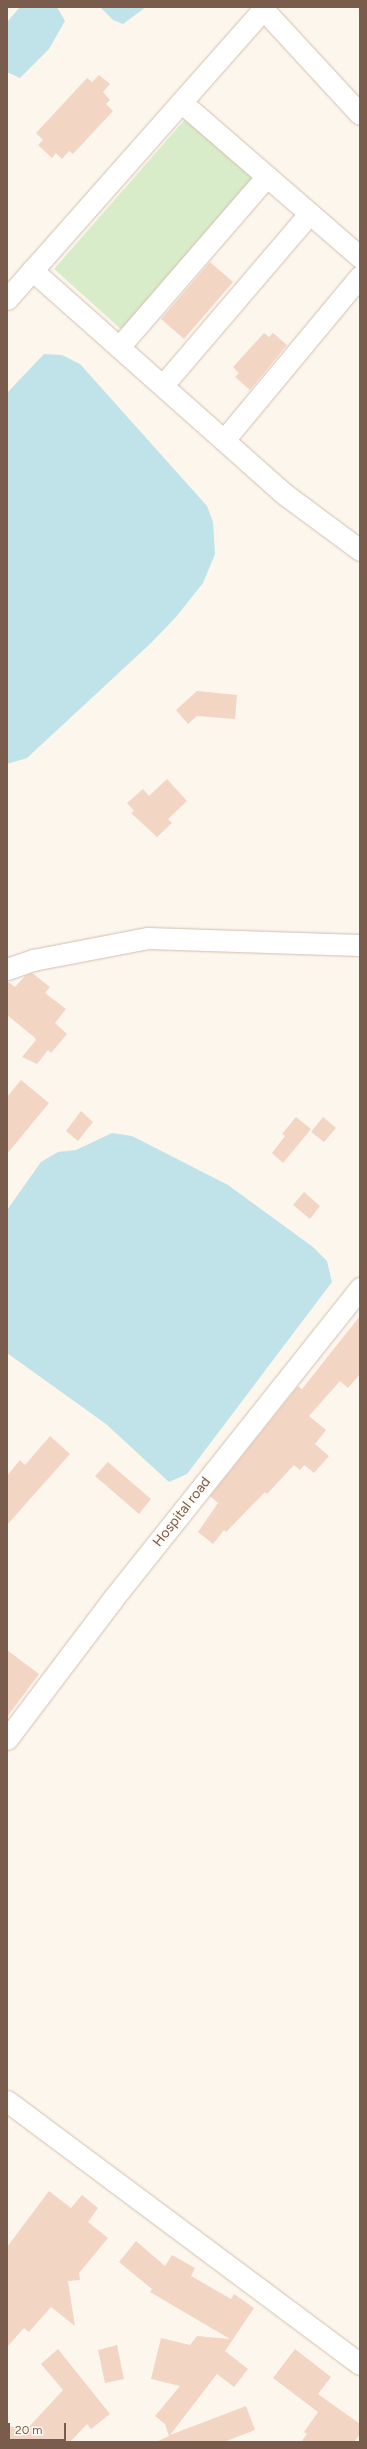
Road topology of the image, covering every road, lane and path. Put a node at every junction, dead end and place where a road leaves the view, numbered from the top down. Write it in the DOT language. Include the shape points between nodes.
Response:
graph roads {
  1 [pos="264,8"];
  2 [pos="181,102"];
  3 [pos="360,114"];
  4 [pos="267,176"];
  5 [pos="310,214"];
  6 [pos="360,257"];
  7 [pos="32,270"];
  8 [pos="360,276"];
  9 [pos="7,299"];
  10 [pos="119,346"];
  11 [pos="163,385"];
  12 [pos="224,440"];
  13 [pos="360,550"];
  14 [pos="360,946"];
  15 [pos="7,969"];
  16 [pos="360,1288"];
  17 [pos="7,1739"];
  18 [pos="7,2101"];
  19 [pos="360,2364"];
  1 -- 2 [label="street"];
  1 -- 3 [label="street"];
  2 -- 4 [label="street"];
  2 -- 7 [label="street"];
  4 -- 5 [label="street"];
  4 -- 10 [label="street"];
  5 -- 6 [label="street"];
  5 -- 11 [label="street"];
  7 -- 9 [label="street"];
  7 -- 10 [label="street"];
  8 -- 12 [label="street"];
  10 -- 11 [label="street"];
  11 -- 12 [label="street"];
  12 -- 13 [label="street" via="283,493"];
  14 -- 15 [label="street" via="147,938 34,960"];
  16 -- 17 [label="street, Hospital road" via="112,1600"];
  18 -- 19 [label="street"];
}
